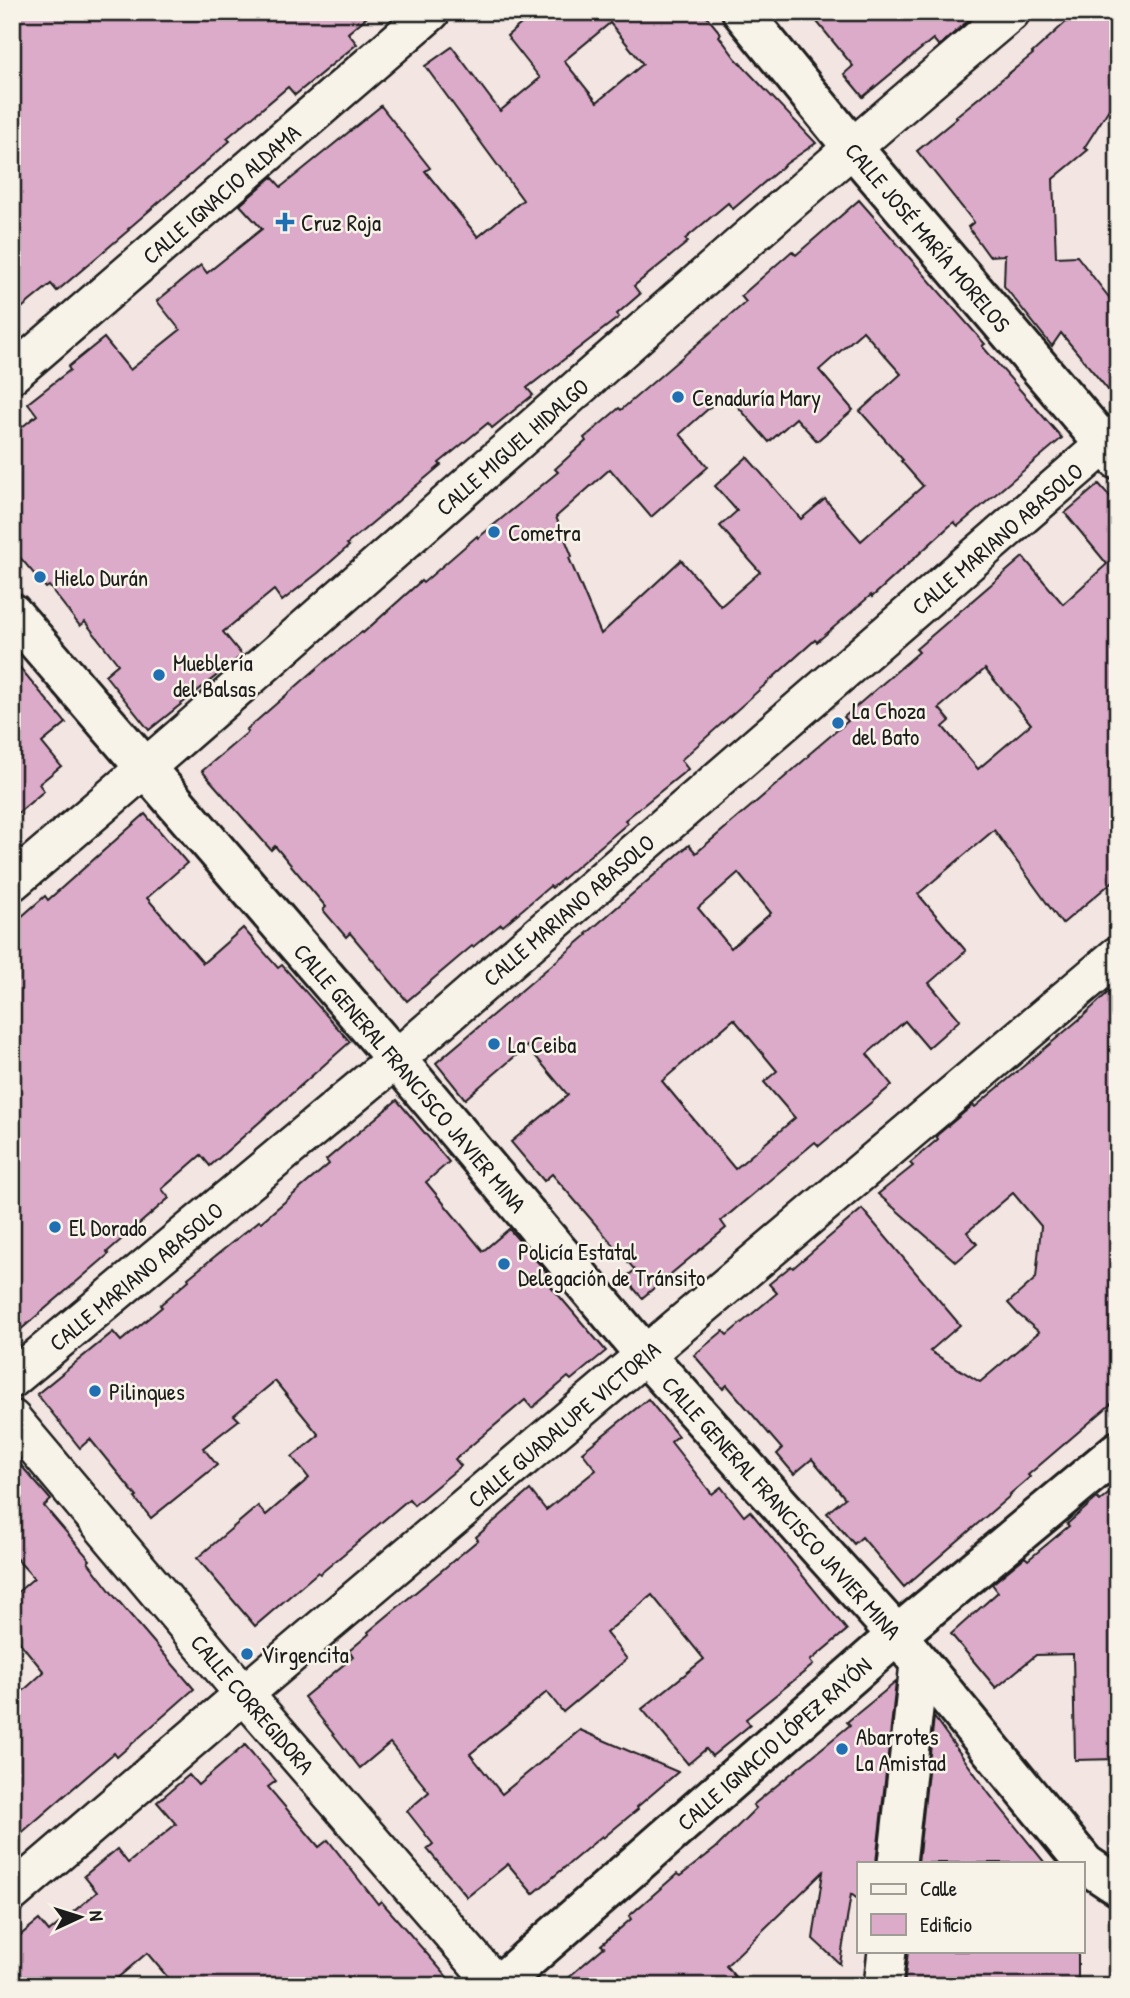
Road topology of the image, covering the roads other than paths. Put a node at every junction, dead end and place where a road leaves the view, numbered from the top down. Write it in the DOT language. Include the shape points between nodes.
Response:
graph roads {
  1 [pos="431,12"];
  2 [pos="742,12"];
  3 [pos="1011,12"];
  4 [pos="852,147"];
  5 [pos="12,374"];
  6 [pos="1113,446"];
  7 [pos="12,613"];
  8 [pos="146,769"];
  9 [pos="12,882"];
  10 [pos="1118,955"];
  11 [pos="396,1059"];
  12 [pos="646,1356"];
  13 [pos="12,1379"];
  14 [pos="12,1419"];
  15 [pos="1118,1451"];
  16 [pos="908,1650"];
  17 [pos="244,1694"];
  18 [pos="897,1862"];
  19 [pos="1083,1862"];
  20 [pos="1084,1863"];
  21 [pos="1118,1886"];
  22 [pos="12,1893"];
  23 [pos="887,1952"];
  24 [pos="497,1986"];
  25 [pos="883,1986"];
  1 -- 5 [label="street, CALLE IGNACIO ALDAMA"];
  2 -- 4 [label="street, CALLE JOSÉ MARÍA MORELOS"];
  3 -- 4 [label="street, CALLE MIGUEL HIDALGO"];
  4 -- 6 [label="street, CALLE JOSÉ MARÍA MORELOS"];
  4 -- 8 [label="street, CALLE MIGUEL HIDALGO"];
  6 -- 11 [label="street, CALLE MARIANO ABASOLO"];
  7 -- 8 [label="street, CALLE GENERAL FRANCISCO JAVIER MINA"];
  8 -- 9 [label="street, CALLE MIGUEL HIDALGO"];
  8 -- 11 [label="street, CALLE GENERAL FRANCISCO JAVIER MINA"];
  10 -- 12 [label="street, CALLE GUADALUPE VICTORIA"];
  11 -- 12 [label="street, CALLE GENERAL FRANCISCO JAVIER MINA"];
  11 -- 13 [label="street, CALLE MARIANO ABASOLO"];
  12 -- 16 [label="street, CALLE GENERAL FRANCISCO JAVIER MINA"];
  12 -- 17 [label="street, CALLE GUADALUPE VICTORIA"];
  14 -- 17 [label="street, CALLE CORREGIDORA"];
  15 -- 16 [label="street, CALLE IGNACIO LÓPEZ RAYÓN"];
  16 -- 18 [label="street"];
  16 -- 19 [label="street, CALLE GENERAL FRANCISCO JAVIER MINA"];
  16 -- 24 [label="street, CALLE IGNACIO LÓPEZ RAYÓN"];
  17 -- 22 [label="street, CALLE GUADALUPE VICTORIA"];
  17 -- 24 [label="street, CALLE CORREGIDORA"];
  20 -- 21 [label="street, CALLE GENERAL FRANCISCO JAVIER MINA"];
  23 -- 25 [label="street"];
}
